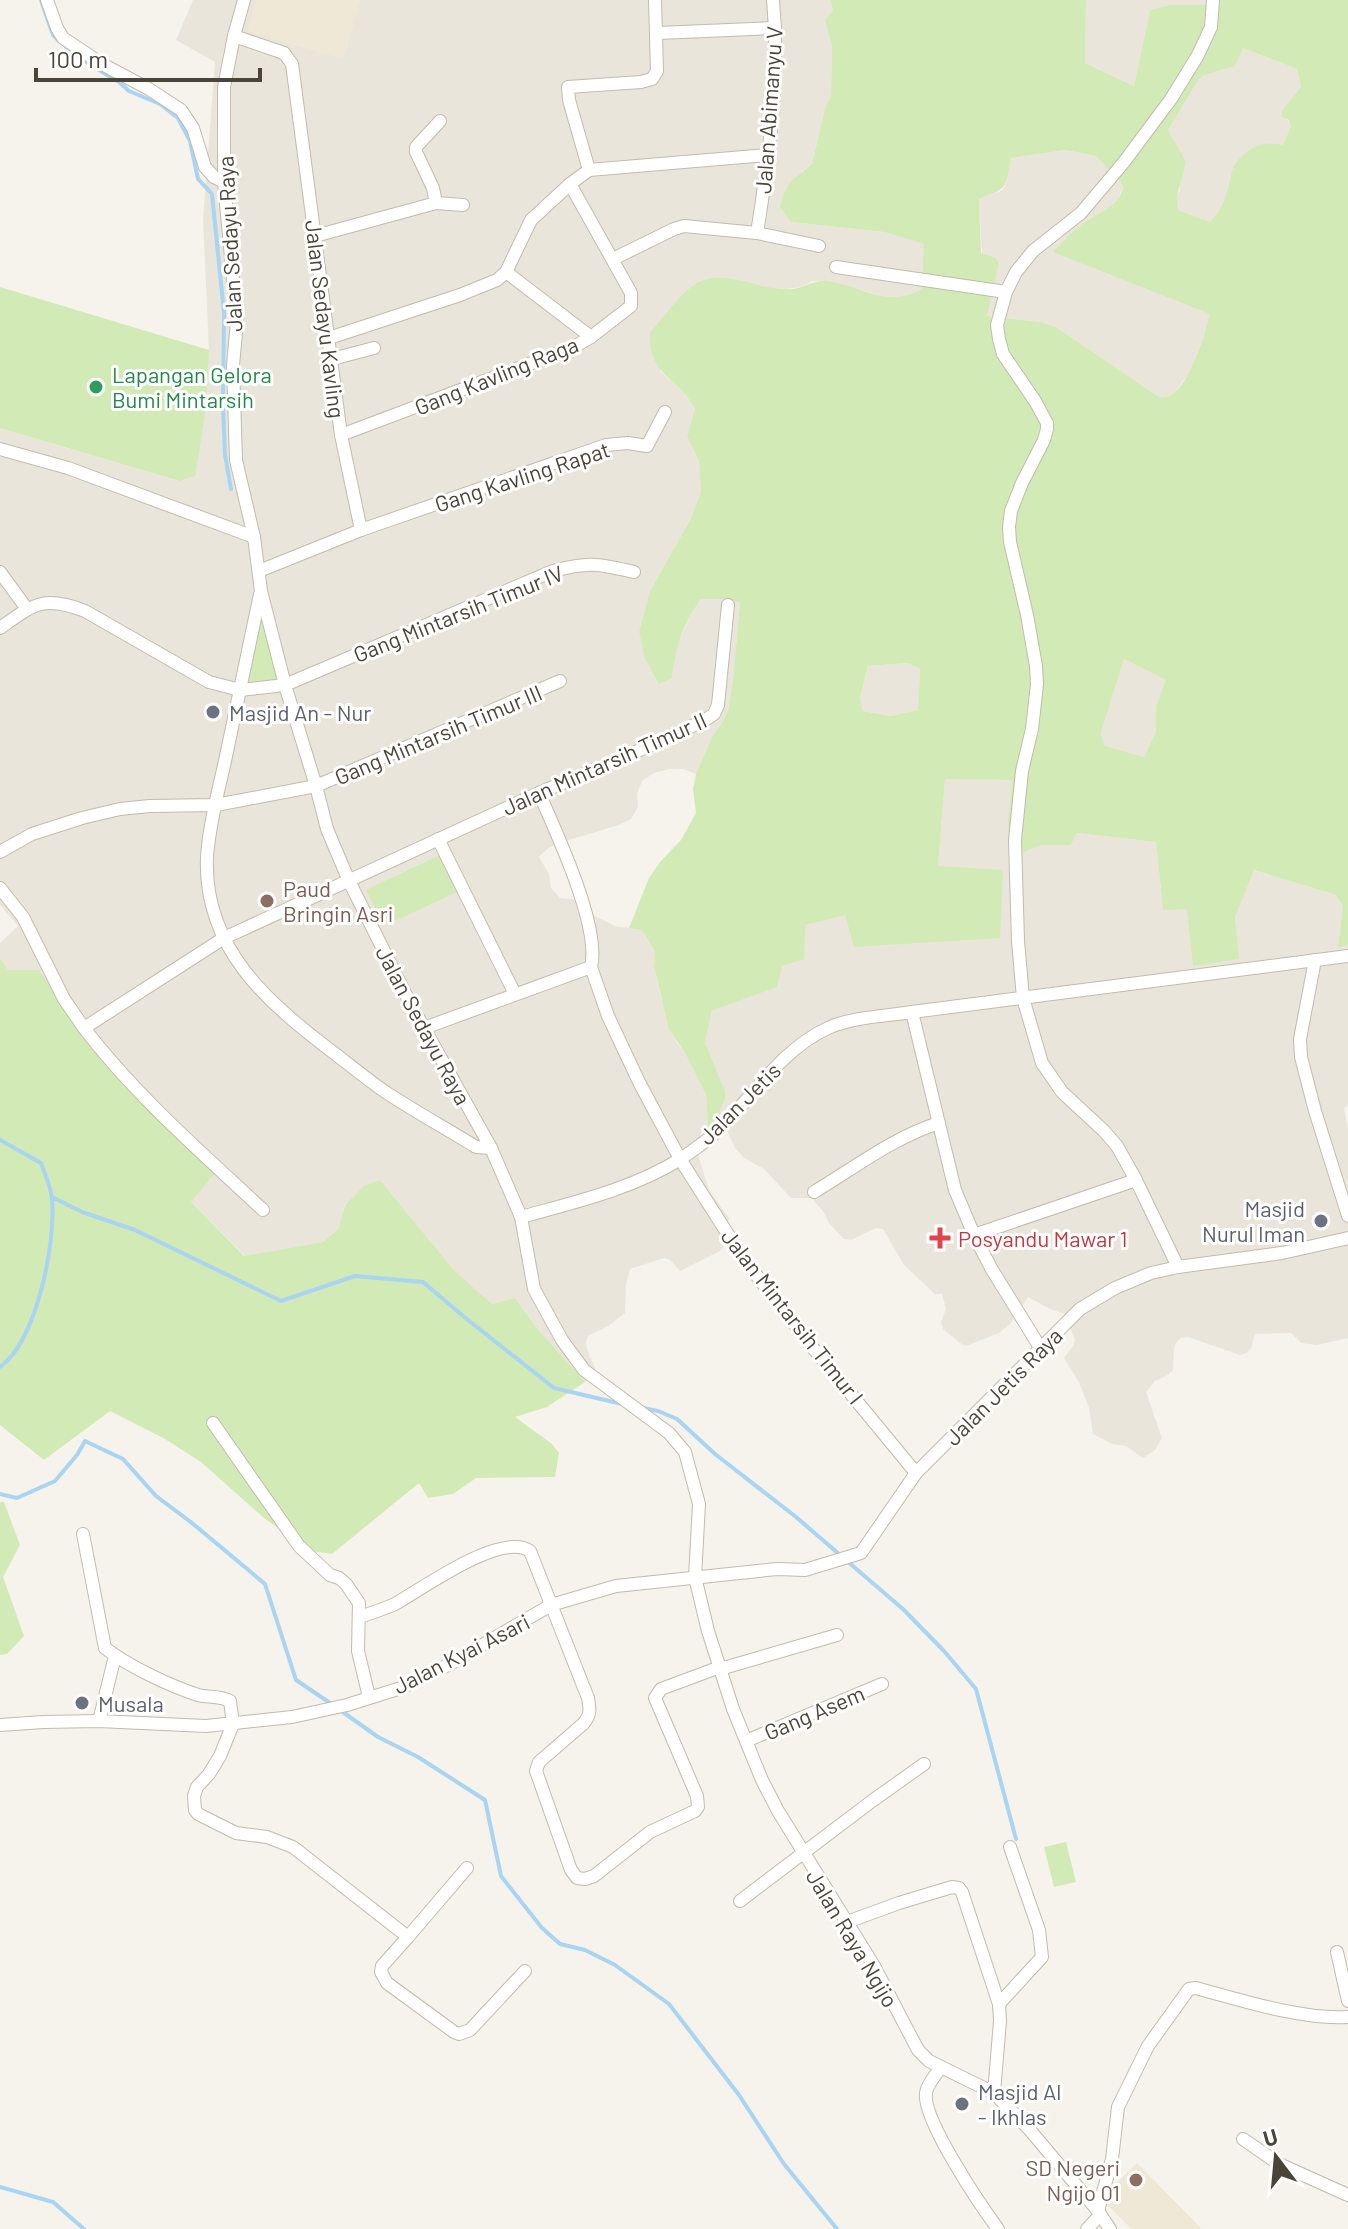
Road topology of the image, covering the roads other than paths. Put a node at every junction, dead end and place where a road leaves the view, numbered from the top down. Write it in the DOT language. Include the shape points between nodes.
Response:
graph roads {
  1 [pos="47,0"];
  2 [pos="244,0"];
  3 [pos="655,0"];
  4 [pos="773,0"];
  5 [pos="1213,0"];
  6 [pos="775,28"];
  7 [pos="658,33"];
  8 [pos="234,36"];
  9 [pos="440,121"];
  10 [pos="767,155"];
  11 [pos="589,170"];
  12 [pos="224,182"];
  13 [pos="570,184"];
  14 [pos="436,203"];
  15 [pos="463,205"];
  16 [pos="758,226"];
  17 [pos="315,236"];
  18 [pos="819,246"];
  19 [pos="613,259"];
  20 [pos="836,267"];
  21 [pos="506,272"];
  22 [pos="1006,292"];
  23 [pos="591,337"];
  24 [pos="329,338"];
  25 [pos="374,348"];
  26 [pos="332,359"];
  27 [pos="665,412"];
  28 [pos="341,435"];
  29 [pos="0,449"];
  30 [pos="361,530"];
  31 [pos="254,537"];
  32 [pos="259,571"];
  33 [pos="0,572"];
  34 [pos="634,572"];
  35 [pos="261,591"];
  36 [pos="728,605"];
  37 [pos="27,609"];
  38 [pos="0,628"];
  39 [pos="560,681"];
  40 [pos="285,685"];
  41 [pos="240,690"];
  42 [pos="316,786"];
  43 [pos="539,793"];
  44 [pos="216,805"];
  45 [pos="438,839"];
  46 [pos="0,852"];
  47 [pos="349,881"];
  48 [pos="0,888"];
  49 [pos="224,938"];
  50 [pos="1348,956"];
  51 [pos="1315,960"];
  52 [pos="591,967"];
  53 [pos="515,994"];
  54 [pos="1023,998"];
  55 [pos="912,1012"];
  56 [pos="84,1028"];
  57 [pos="424,1028"];
  58 [pos="939,1123"];
  59 [pos="491,1148"];
  60 [pos="680,1159"];
  61 [pos="1136,1180"];
  62 [pos="814,1192"];
  63 [pos="263,1210"];
  64 [pos="1348,1216"];
  65 [pos="521,1217"];
  66 [pos="974,1235"];
  67 [pos="1348,1238"];
  68 [pos="1178,1267"];
  69 [pos="1041,1349"];
  70 [pos="213,1423"];
  71 [pos="916,1473"];
  72 [pos="83,1534"];
  73 [pos="695,1577"];
  74 [pos="551,1605"];
  75 [pos="360,1617"];
  76 [pos="837,1635"];
  77 [pos="115,1656"];
  78 [pos="720,1668"];
  79 [pos="882,1684"];
  80 [pos="369,1697"];
  81 [pos="99,1721"];
  82 [pos="233,1724"];
  83 [pos="0,1725"];
  84 [pos="746,1741"];
  85 [pos="924,1764"];
  86 [pos="1010,1847"];
  87 [pos="802,1853"];
  88 [pos="467,1868"];
  89 [pos="740,1901"];
  90 [pos="847,1922"];
  91 [pos="408,1937"];
  92 [pos="1337,1952"];
  93 [pos="525,1971"];
  94 [pos="1348,2001"];
  95 [pos="999,2004"];
  96 [pos="1348,2017"];
  97 [pos="941,2067"];
  98 [pos="994,2093"];
  99 [pos="1243,2139"];
  100 [pos="1348,2195"];
  101 [pos="1099,2213"];
  102 [pos="998,2229"];
  103 [pos="1087,2229"];
  104 [pos="1110,2229"];
  1 -- 12 [label="street" via="63,38 181,110 193,128 205,167"];
  2 -- 8 [label="street, Jalan Sedayu Raya"];
  3 -- 7 [label="street"];
  4 -- 6 [label="street, Jalan Abimanyu V"];
  5 -- 22 [label="street" via="1211,27 1171,99 1081,213 1033,251"];
  6 -- 7 [label="street"];
  6 -- 10 [label="street, Jalan Abimanyu V"];
  7 -- 11 [label="street" via="652,79 568,87"];
  8 -- 12 [label="street, Jalan Sedayu Raya" via="224,87"];
  8 -- 17 [label="street, Jalan Sedayu Kavling" via="284,53 292,64"];
  9 -- 14 [label="street" via="416,147"];
  10 -- 11 [label="street"];
  10 -- 16 [label="street, Jalan Abimanyu V"];
  11 -- 13 [label="street"];
  12 -- 31 [label="street, Jalan Sedayu Raya" via="237,322 236,460"];
  13 -- 19 [label="street"];
  13 -- 21 [label="street" via="531,220"];
  14 -- 15 [label="street"];
  14 -- 17 [label="street"];
  16 -- 18 [label="street"];
  16 -- 19 [label="street" via="684,226"];
  17 -- 24 [label="street, Jalan Sedayu Kavling"];
  19 -- 23 [label="street, Gang Kavling Raga" via="631,293 631,306"];
  20 -- 22 [label="street"];
  21 -- 23 [label="street"];
  21 -- 24 [label="street" via="460,295"];
  22 -- 54 [label="street" via="997,325 1003,354 1047,423 1009,527 1037,684 1015,840"];
  23 -- 28 [label="street, Gang Kavling Raga"];
  24 -- 26 [label="street, Jalan Sedayu Kavling"];
  25 -- 26 [label="street"];
  26 -- 28 [label="street, Jalan Sedayu Kavling"];
  27 -- 30 [label="street, Gang Kavling Rapat" via="647,446 606,445"];
  28 -- 30 [label="street, Jalan Sedayu Kavling"];
  29 -- 31 [label="street" via="68,468"];
  30 -- 32 [label="street"];
  31 -- 32 [label="street, Jalan Sedayu Raya"];
  32 -- 35 [label="street, Jalan Sedayu Raya"];
  33 -- 37 [label="street"];
  34 -- 40 [label="street, Gang Mintarsih Timur IV" via="596,563 553,571"];
  35 -- 40 [label="street, Jalan Sedayu Raya"];
  35 -- 41 [label="street"];
  36 -- 43 [label="street, Jalan Mintarsih Timur II" via="714,714"];
  37 -- 38 [label="street"];
  37 -- 41 [label="street" via="42,603 85,611 209,682"];
  39 -- 42 [label="street, Gang Mintarsih Timur III"];
  40 -- 41 [label="street, Gang Mintarsih Timur IV"];
  40 -- 42 [label="street, Jalan Sedayu Raya"];
  41 -- 44 [label="street"];
  42 -- 44 [label="street, Gang Mintarsih Timur III"];
  42 -- 47 [label="street, Jalan Sedayu Raya"];
  43 -- 45 [label="street, Jalan Mintarsih Timur II"];
  43 -- 52 [label="street, Jalan Mintarsih Timur I" via="583,902"];
  44 -- 46 [label="street, Gang Mintarsih Timur III" via="120,809 32,834"];
  44 -- 49 [label="street" via="207,855 214,911"];
  45 -- 47 [label="street, Jalan Mintarsih Timur II"];
  45 -- 53 [label="street"];
  47 -- 49 [label="street, Jalan Mintarsih Timur II"];
  47 -- 57 [label="street, Jalan Sedayu Raya"];
  48 -- 56 [label="street" via="23,917"];
  49 -- 56 [label="street, Jalan Mintarsih Timur II"];
  49 -- 59 [label="street" via="241,969 300,1027 386,1092 476,1147"];
  50 -- 51 [label="street, Jalan Jetis"];
  51 -- 54 [label="street, Jalan Jetis"];
  51 -- 64 [label="street" via="1301,1057"];
  52 -- 53 [label="street"];
  52 -- 60 [label="street, Jalan Mintarsih Timur I" via="616,1034"];
  53 -- 57 [label="street"];
  54 -- 55 [label="street, Jalan Jetis"];
  54 -- 61 [label="street" via="1042,1063 1062,1092 1117,1146"];
  55 -- 58 [label="street"];
  55 -- 60 [label="street, Jalan Jetis" via="841,1023 796,1047 716,1133"];
  56 -- 63 [label="street" via="149,1104"];
  57 -- 59 [label="street, Jalan Sedayu Raya"];
  58 -- 62 [label="street"];
  58 -- 66 [label="street" via="955,1190"];
  59 -- 65 [label="street, Jalan Sedayu Raya"];
  60 -- 65 [label="street, Jalan Jetis" via="602,1195"];
  60 -- 71 [label="street, Jalan Mintarsih Timur I" via="743,1258"];
  61 -- 66 [label="street"];
  61 -- 68 [label="street"];
  65 -- 73 [label="street, Jalan Sedayu Raya" via="534,1289 562,1340 584,1370 669,1433 685,1452 699,1504"];
  66 -- 69 [label="street"];
  67 -- 68 [label="street, Jalan Jetis Raya"];
  68 -- 69 [label="street, Jalan Jetis Raya" via="1115,1288 1080,1309"];
  69 -- 71 [label="street, Jalan Jetis Raya"];
  70 -- 75 [label="street, Jalan Kyai Asari" via="299,1546 346,1584 359,1603"];
  71 -- 73 [label="street, Jalan Jetis Raya" via="861,1553 805,1570"];
  72 -- 77 [label="street" via="105,1648"];
  73 -- 74 [label="street, Jalan Kyai Asari" via="616,1586"];
  73 -- 78 [label="street, Jalan Raya Ngijo"];
  74 -- 75 [label="street, Jalan Kyai Asari" via="530,1551 517,1546 475,1557 391,1606"];
  74 -- 78 [label="street" via="591,1710 536,1771 577,1878 594,1876 650,1832 698,1807 655,1698 661,1689"];
  74 -- 80 [label="street, Jalan Kyai Asari" via="448,1665"];
  75 -- 80 [label="street, Jalan Kyai Asari" via="358,1651"];
  76 -- 78 [label="street"];
  77 -- 81 [label="street"];
  77 -- 82 [label="street" via="196,1694 228,1699"];
  78 -- 84 [label="street, Jalan Raya Ngijo"];
  79 -- 84 [label="street, Gang Asem"];
  80 -- 82 [label="street, Jalan Kyai Asari" via="292,1717"];
  81 -- 82 [label="street, Jalan Kyai Asari"];
  81 -- 83 [label="street, Jalan Kyai Asari"];
  82 -- 91 [label="street" via="220,1756 197,1787 198,1814 236,1833 293,1847"];
  84 -- 87 [label="street, Jalan Raya Ngijo"];
  85 -- 87 [label="street"];
  86 -- 95 [label="street" via="1039,1930 1042,1957"];
  87 -- 89 [label="street"];
  87 -- 90 [label="street, Jalan Raya Ngijo"];
  88 -- 91 [label="street"];
  90 -- 95 [label="street" via="959,1888"];
  90 -- 97 [label="street, Jalan Raya Ngijo" via="918,2050"];
  91 -- 93 [label="street" via="382,1966 383,1977 459,2034 470,2030"];
  92 -- 94 [label="street"];
  95 -- 98 [label="street"];
  96 -- 101 [label="street" via="1330,2018 1189,1989 1148,2046 1118,2107"];
  97 -- 98 [label="street, Jalan Raya Ngijo"];
  97 -- 102 [label="street" via="926,2090 931,2120"];
  98 -- 101 [label="street, Jalan Raya Ngijo"];
  99 -- 100 [label="street" via="1279,2164"];
  101 -- 103 [label="street"];
  101 -- 104 [label="street, Jalan Raya Ngijo"];
}
